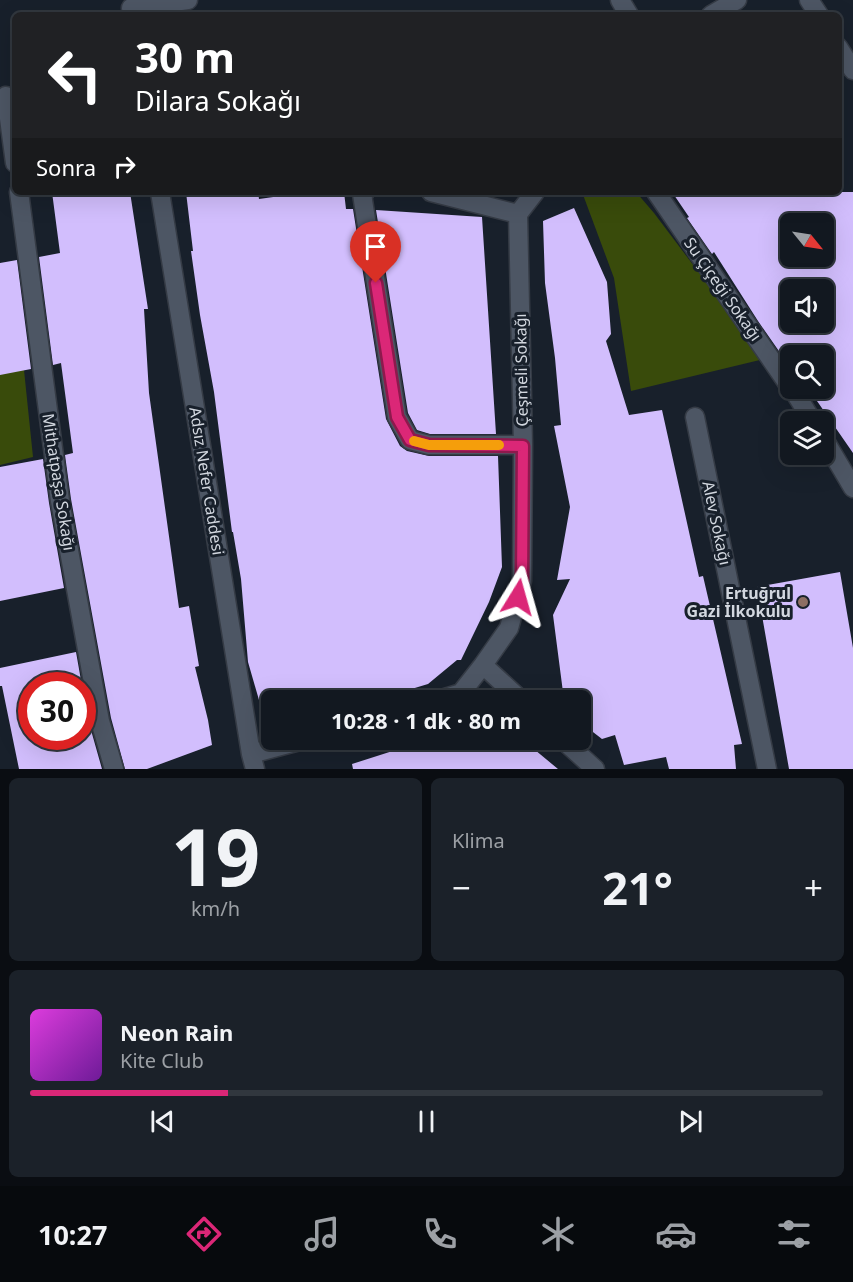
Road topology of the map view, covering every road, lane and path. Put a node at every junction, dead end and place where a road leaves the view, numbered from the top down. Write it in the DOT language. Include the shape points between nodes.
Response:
graph roads {
  1 [pos="188,0"];
  2 [pos="737,0"];
  3 [pos="130,8"];
  4 [pos="716,12"];
  5 [pos="842,53"];
  6 [pos="853,70"];
  7 [pos="7,96"];
  8 [pos="12,138"];
  9 [pos="19,195"];
  10 [pos="160,195"];
  11 [pos="362,195"];
  12 [pos="443,195"];
  13 [pos="533,195"];
  14 [pos="658,195"];
  15 [pos="518,214"];
  16 [pos="780,372"];
  17 [pos="695,417"];
  18 [pos="523,446"];
  19 [pos="834,456"];
  20 [pos="853,488"];
  21 [pos="483,665"];
  22 [pos="463,690"];
  23 [pos="510,690"];
  24 [pos="280,750"];
  25 [pos="574,750"];
  26 [pos="253,762"];
  27 [pos="114,769"];
  28 [pos="595,769"];
  29 [pos="767,769"];
  1 -- 3 [label="street"];
  2 -- 4 [label="street"];
  5 -- 6 [label="street"];
  7 -- 8 [label="street"];
  9 -- 27 [label="street, Mithatpaşa Sokağı" via="60,501 100,721"];
  10 -- 26 [label="street, Adsız Nefer Caddesi"];
  11 -- 18 [label="street" via="397,417 410,440 429,445"];
  12 -- 15 [label="street"];
  13 -- 15 [label="street"];
  14 -- 16 [label="street, Su Çiçeği Sokağı"];
  15 -- 18 [label="street, Çeşmeli Sokağı"];
  17 -- 29 [label="street, Alev Sokağı"];
  18 -- 21 [label="street, Çeşmeli Sokağı" via="522,581 509,628"];
  19 -- 20 [label="street"];
  21 -- 22 [label="street, Çeşmeli Sokağı"];
  21 -- 23 [label="street"];
  24 -- 26 [label="street"];
  25 -- 28 [label="street"];
}
